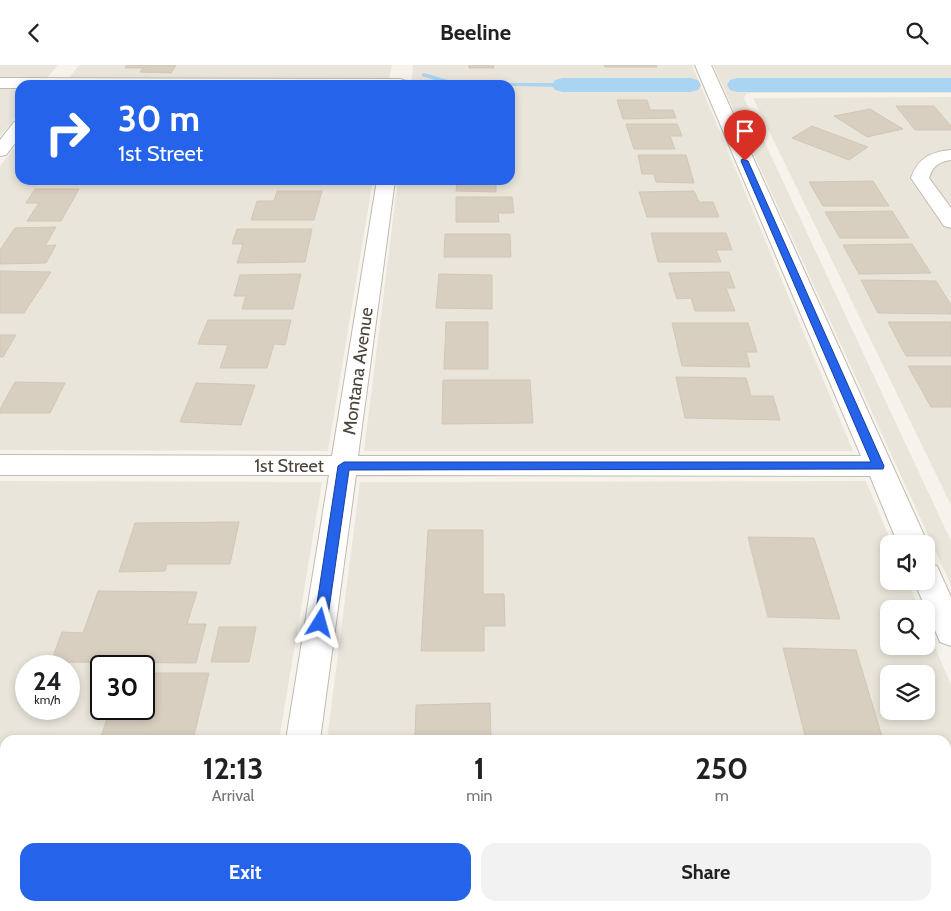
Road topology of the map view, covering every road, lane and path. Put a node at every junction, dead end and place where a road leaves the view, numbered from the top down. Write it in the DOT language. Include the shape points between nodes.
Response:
graph roads {
  1 [pos="402,65"];
  2 [pos="708,77"];
  3 [pos="400,80"];
  4 [pos="15,82"];
  5 [pos="0,83"];
  6 [pos="15,132"];
  7 [pos="0,151"];
  8 [pos="951,155"];
  9 [pos="385,185"];
  10 [pos="951,222"];
  11 [pos="0,465"];
  12 [pos="344,466"];
  13 [pos="879,466"];
  14 [pos="909,535"];
  15 [pos="933,590"];
  16 [pos="951,632"];
  17 [pos="304,735"];
  1 -- 3 [label="street"];
  2 -- 13 [label="street"];
  4 -- 5 [label="street"];
  6 -- 7 [label="street"];
  8 -- 10 [label="street" via="935,157 924,166 920,177"];
  9 -- 12 [label="street, Montana Avenue"];
  11 -- 12 [label="street, 1st Street"];
  12 -- 13 [label="street, 1st Street"];
  12 -- 17 [label="street, Montana Avenue"];
  13 -- 14 [label="street"];
  15 -- 16 [label="street"];
}
